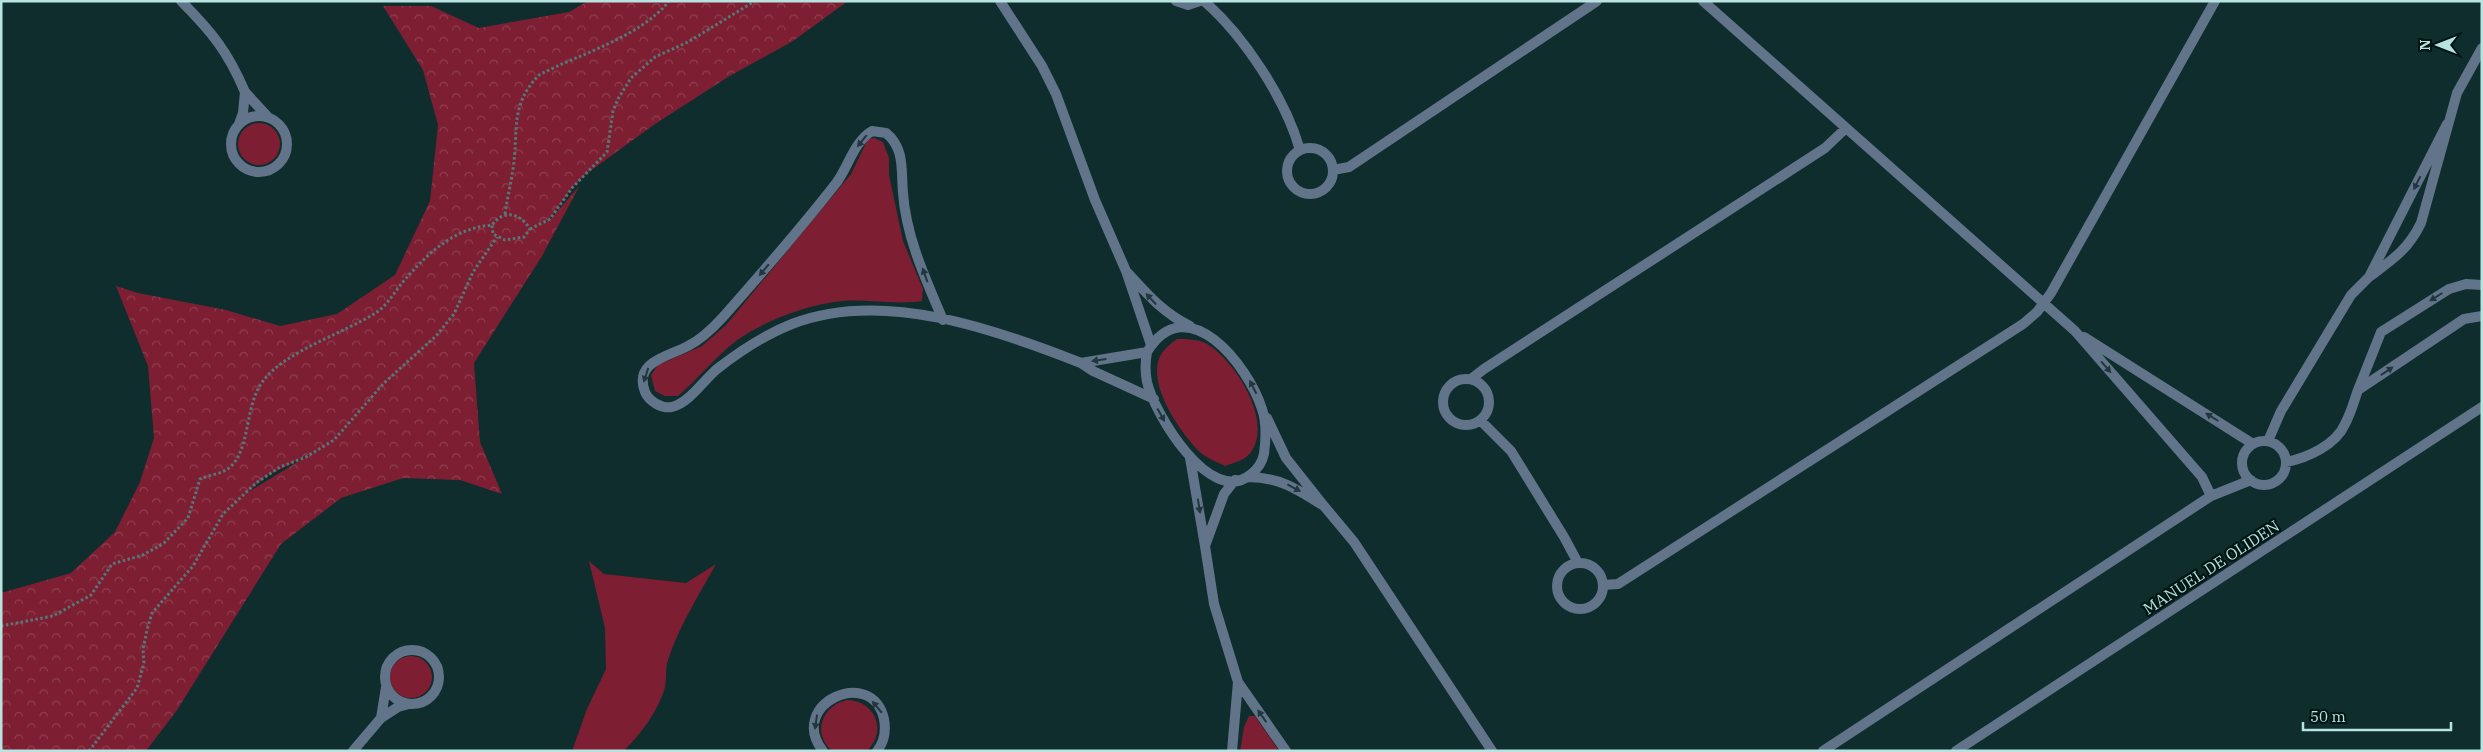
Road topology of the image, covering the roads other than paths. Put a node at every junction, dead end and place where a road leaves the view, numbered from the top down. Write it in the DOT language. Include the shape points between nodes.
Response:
graph roads {
  1 [pos="181,1"];
  2 [pos="1000,1"];
  3 [pos="1176,1"];
  4 [pos="1202,1"];
  5 [pos="1597,1"];
  6 [pos="1703,1"];
  7 [pos="2215,1"];
  8 [pos="2482,48"];
  9 [pos="245,92"];
  10 [pos="267,116"];
  11 [pos="239,124"];
  12 [pos="2447,124"];
  13 [pos="1846,128"];
  14 [pos="1300,150"];
  15 [pos="1333,170"];
  16 [pos="1126,271"];
  17 [pos="2369,277"];
  18 [pos="2482,285"];
  19 [pos="2043,303"];
  20 [pos="2482,316"];
  21 [pos="943,320"];
  22 [pos="1191,326"];
  23 [pos="2074,331"];
  24 [pos="1149,349"];
  25 [pos="1081,363"];
  26 [pos="1471,380"];
  27 [pos="2358,390"];
  28 [pos="1154,399"];
  29 [pos="2482,407"];
  30 [pos="1263,410"];
  31 [pos="1481,421"];
  32 [pos="2268,441"];
  33 [pos="2253,444"];
  34 [pos="1190,458"];
  35 [pos="2286,462"];
  36 [pos="1247,477"];
  37 [pos="1235,480"];
  38 [pos="2251,480"];
  39 [pos="2211,496"];
  40 [pos="1324,506"];
  41 [pos="1205,546"];
  42 [pos="1578,563"];
  43 [pos="1603,584"];
  44 [pos="1238,682"];
  45 [pos="386,686"];
  46 [pos="409,704"];
  47 [pos="381,718"];
  48 [pos="816,746"];
  49 [pos="353,751"];
  50 [pos="823,751"];
  51 [pos="877,751"];
  52 [pos="1232,751"];
  53 [pos="1286,751"];
  54 [pos="1492,751"];
  55 [pos="1823,751"];
  56 [pos="1956,751"];
  1 -- 9 [label="street" via="222,45"];
  2 -- 16 [label="street" via="1056,94 1095,200"];
  3 -- 4 [label="street" via="1188,5"];
  4 -- 14 [label="street" via="1234,31 1282,103"];
  5 -- 15 [label="street" via="1349,167"];
  6 -- 13 [label="street"];
  7 -- 19 [label="street"];
  8 -- 12 [label="street" via="2457,93"];
  9 -- 10 [label="street"];
  9 -- 11 [label="street"];
  10 -- 11 [label="street" via="252,116"];
  10 -- 11 [label="street" via="283,128 287,146 280,164 262,172 244,167 232,152 231,142"];
  12 -- 17 [label="street, one-way"];
  12 -- 17 [label="street" via="2414,238 2404,252"];
  13 -- 19 [label="street"];
  13 -- 26 [label="street" via="1825,148"];
  14 -- 15 [label="street" via="1322,151"];
  14 -- 15 [label="street" via="1287,168 1287,176 1296,189 1310,194 1324,189"];
  22 -- 16 [label="street, one-way" via="1174,319 1156,305"];
  16 -- 24 [label="street"];
  17 -- 32 [label="street" via="2351,295 2281,411"];
  18 -- 27 [label="street, one-way" via="2466,284 2449,289 2381,332"];
  19 -- 23 [label="street"];
  19 -- 43 [label="street" via="2023,324 1626,579 1618,584"];
  27 -- 20 [label="street, one-way" via="2464,319"];
  21 -- 21 [label="street, one-way" via="930,291 906,216 902,158 898,147 886,133 872,131 863,136 838,180 714,327 687,347 657,358 649,366 644,378 645,392 660,406 680,403 737,353 778,330 822,314 873,310"];
  21 -- 25 [label="street" via="1002,334"];
  22 -- 24 [label="street" via="1166,331"];
  30 -- 22 [label="street, one-way" via="1248,378 1222,346 1202,330"];
  33 -- 23 [label="street, one-way"];
  23 -- 39 [label="street, one-way" via="2202,477"];
  24 -- 25 [label="street, one-way"];
  24 -- 28 [label="street" via="1144,365"];
  25 -- 28 [label="street"];
  26 -- 31 [label="street" via="1478,382 1488,394 1488,408"];
  26 -- 31 [label="street" via="1456,381 1450,386 1443,400 1444,408 1459,424"];
  27 -- 35 [label="street" via="2345,426 2328,444 2303,459"];
  28 -- 34 [label="street, one-way" via="1172,434"];
  29 -- 56 [label="street, MANUEL DE OLIDEN"];
  30 -- 36 [label="street" via="1266,429 1263,459"];
  30 -- 40 [label="street" via="1286,458"];
  31 -- 42 [label="street" via="1511,451"];
  32 -- 33 [label="street"];
  32 -- 35 [label="street" via="2281,448"];
  33 -- 38 [label="street" via="2243,455 2242,462"];
  34 -- 37 [label="street" via="1207,472 1224,480"];
  34 -- 41 [label="street, one-way"];
  35 -- 38 [label="street" via="2282,476 2271,484 2257,484"];
  36 -- 37 [label="street"];
  36 -- 40 [label="street, one-way" via="1266,477 1283,482"];
  37 -- 41 [label="street" via="1224,494"];
  38 -- 39 [label="street"];
  39 -- 55 [label="street"];
  40 -- 54 [label="street" via="1354,542"];
  41 -- 44 [label="street" via="1214,604"];
  42 -- 43 [label="street" via="1592,566 1602,577"];
  42 -- 43 [label="street" via="1564,569 1559,576 1558,591 1566,604 1573,608 1588,608 1600,599"];
  44 -- 52 [label="street"];
  53 -- 44 [label="street, one-way"];
  45 -- 46 [label="street" via="395,698"];
  45 -- 46 [label="street" via="386,668 398,654 416,650 432,659 439,676 434,693 427,700"];
  45 -- 47 [label="street"];
  46 -- 47 [label="street"];
  47 -- 49 [label="street"];
  48 -- 50 [label="street"];
  51 -- 48 [label="street, one-way" via="886,726 883,714 866,696 855,692 832,697 822,706 816,716"];
}
